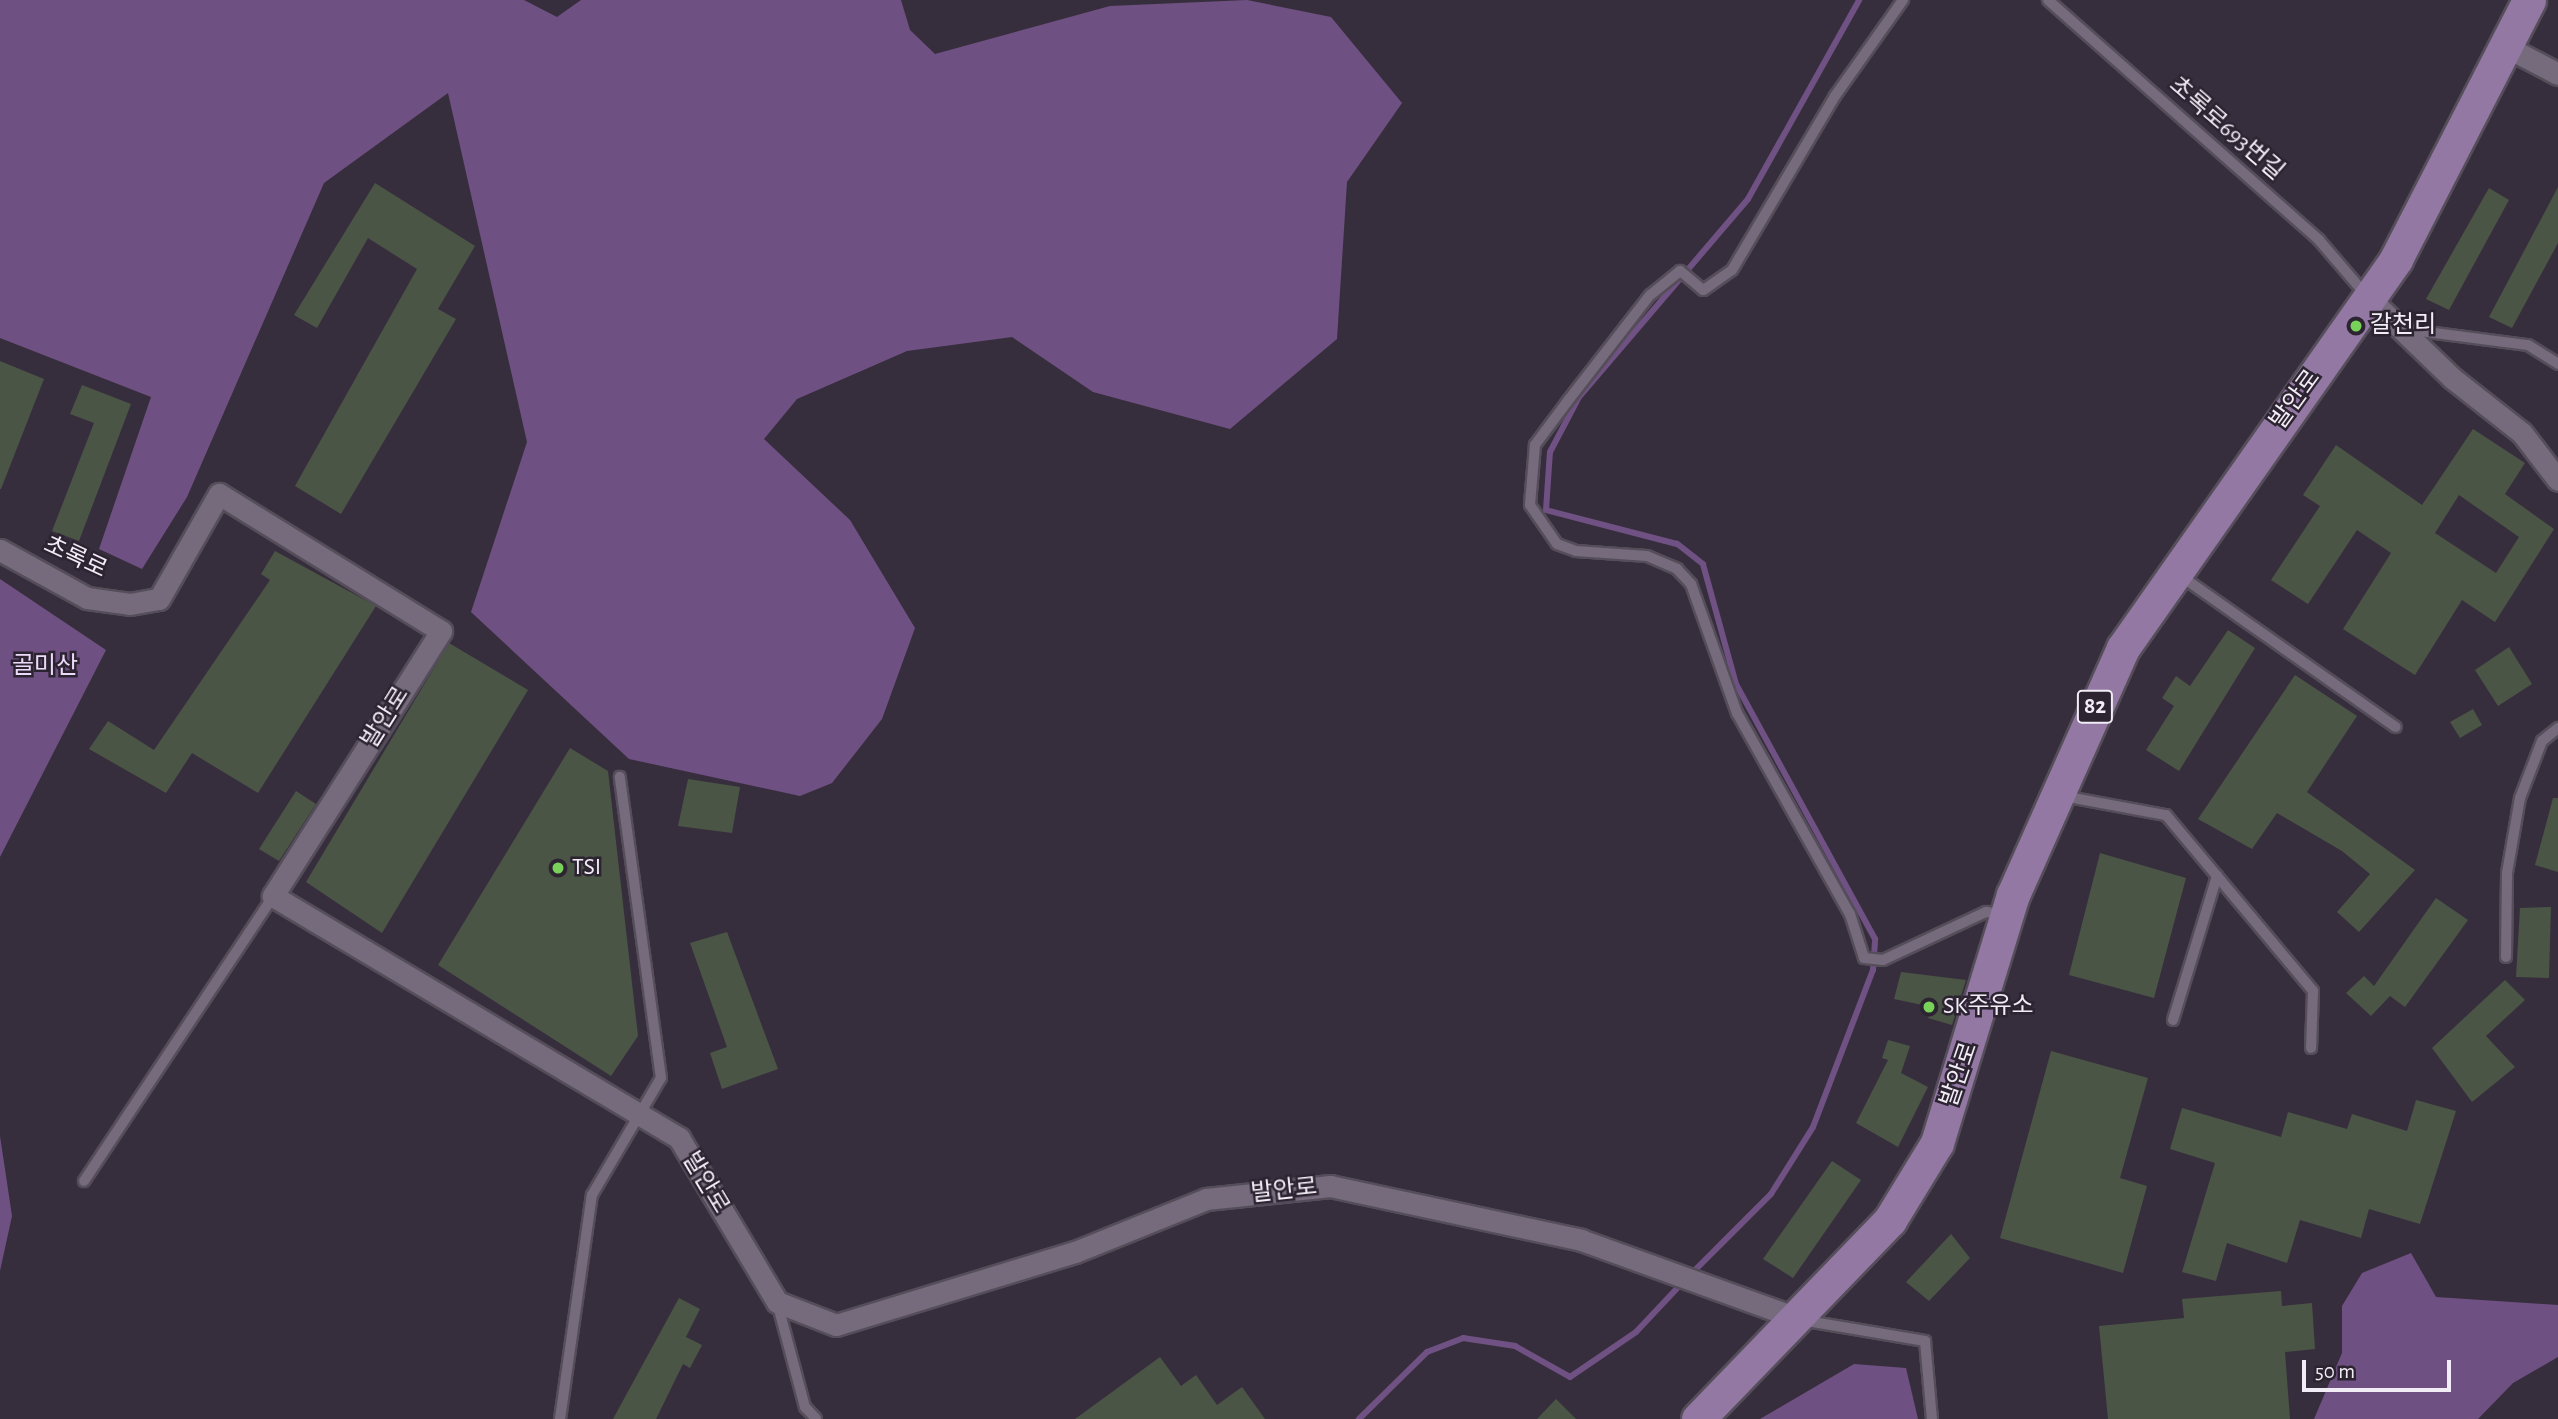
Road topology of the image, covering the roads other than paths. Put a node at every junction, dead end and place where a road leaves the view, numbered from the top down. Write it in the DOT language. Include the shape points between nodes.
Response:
graph roads {
  1 [pos="1903,0"];
  2 [pos="2048,0"];
  3 [pos="2529,0"];
  4 [pos="2505,46"];
  5 [pos="2558,74"];
  6 [pos="2369,298"];
  7 [pos="2404,329"];
  8 [pos="2558,364"];
  9 [pos="2558,480"];
  10 [pos="0,550"];
  11 [pos="2173,571"];
  12 [pos="130,604"];
  13 [pos="2396,727"];
  14 [pos="2558,728"];
  15 [pos="620,777"];
  16 [pos="2054,794"];
  17 [pos="2217,876"];
  18 [pos="273,896"];
  19 [pos="2008,914"];
  20 [pos="2506,957"];
  21 [pos="2173,1020"];
  22 [pos="2311,1048"];
  23 [pos="642,1116"];
  24 [pos="84,1181"];
  25 [pos="777,1302"];
  26 [pos="1799,1319"];
  27 [pos="560,1419"];
  28 [pos="816,1419"];
  29 [pos="1698,1419"];
  30 [pos="1932,1419"];
  1 -- 19 [label="lane" via="1835,96 1761,228 1732,270 1703,290 1680,271 1650,295 1535,445 1530,505 1557,544 1647,556 1677,569 1691,584 1737,713 1850,914 1864,958 1883,960 1986,912"];
  2 -- 6 [label="lane, 초록로693번길" via="2319,240"];
  3 -- 4 [label="main road, 발안로 / 82"];
  4 -- 5 [label="street"];
  4 -- 6 [label="main road, 발안로 / 82" via="2396,259"];
  6 -- 7 [label="street"];
  6 -- 11 [label="main road, 발안로 / 82"];
  7 -- 8 [label="lane" via="2528,345"];
  7 -- 9 [label="street" via="2452,378 2522,433"];
  10 -- 12 [label="street, 초록로" via="87,598"];
  11 -- 13 [label="lane"];
  11 -- 16 [label="main road, 발안로 / 82" via="2123,648"];
  12 -- 18 [label="street, 발안로" via="159,599 219,494 441,631"];
  14 -- 20 [label="lane" via="2542,741 2520,798 2507,873"];
  15 -- 23 [label="lane" via="661,1078"];
  16 -- 17 [label="lane" via="2166,815"];
  16 -- 19 [label="main road, 발안로 / 82"];
  17 -- 21 [label="lane"];
  17 -- 22 [label="lane" via="2313,991"];
  18 -- 23 [label="street, 발안로"];
  18 -- 24 [label="lane"];
  19 -- 26 [label="main road, 발안로 / 82" via="1937,1143 1890,1220"];
  23 -- 25 [label="street, 발안로" via="679,1138"];
  23 -- 27 [label="lane" via="592,1195"];
  25 -- 26 [label="street, 발안로" via="835,1325 1075,1252 1206,1199 1330,1186 1568,1237"];
  25 -- 28 [label="lane" via="805,1407"];
  26 -- 29 [label="main road, 발안로 / 82"];
  26 -- 30 [label="lane, 발안로" via="1926,1341"];
}
